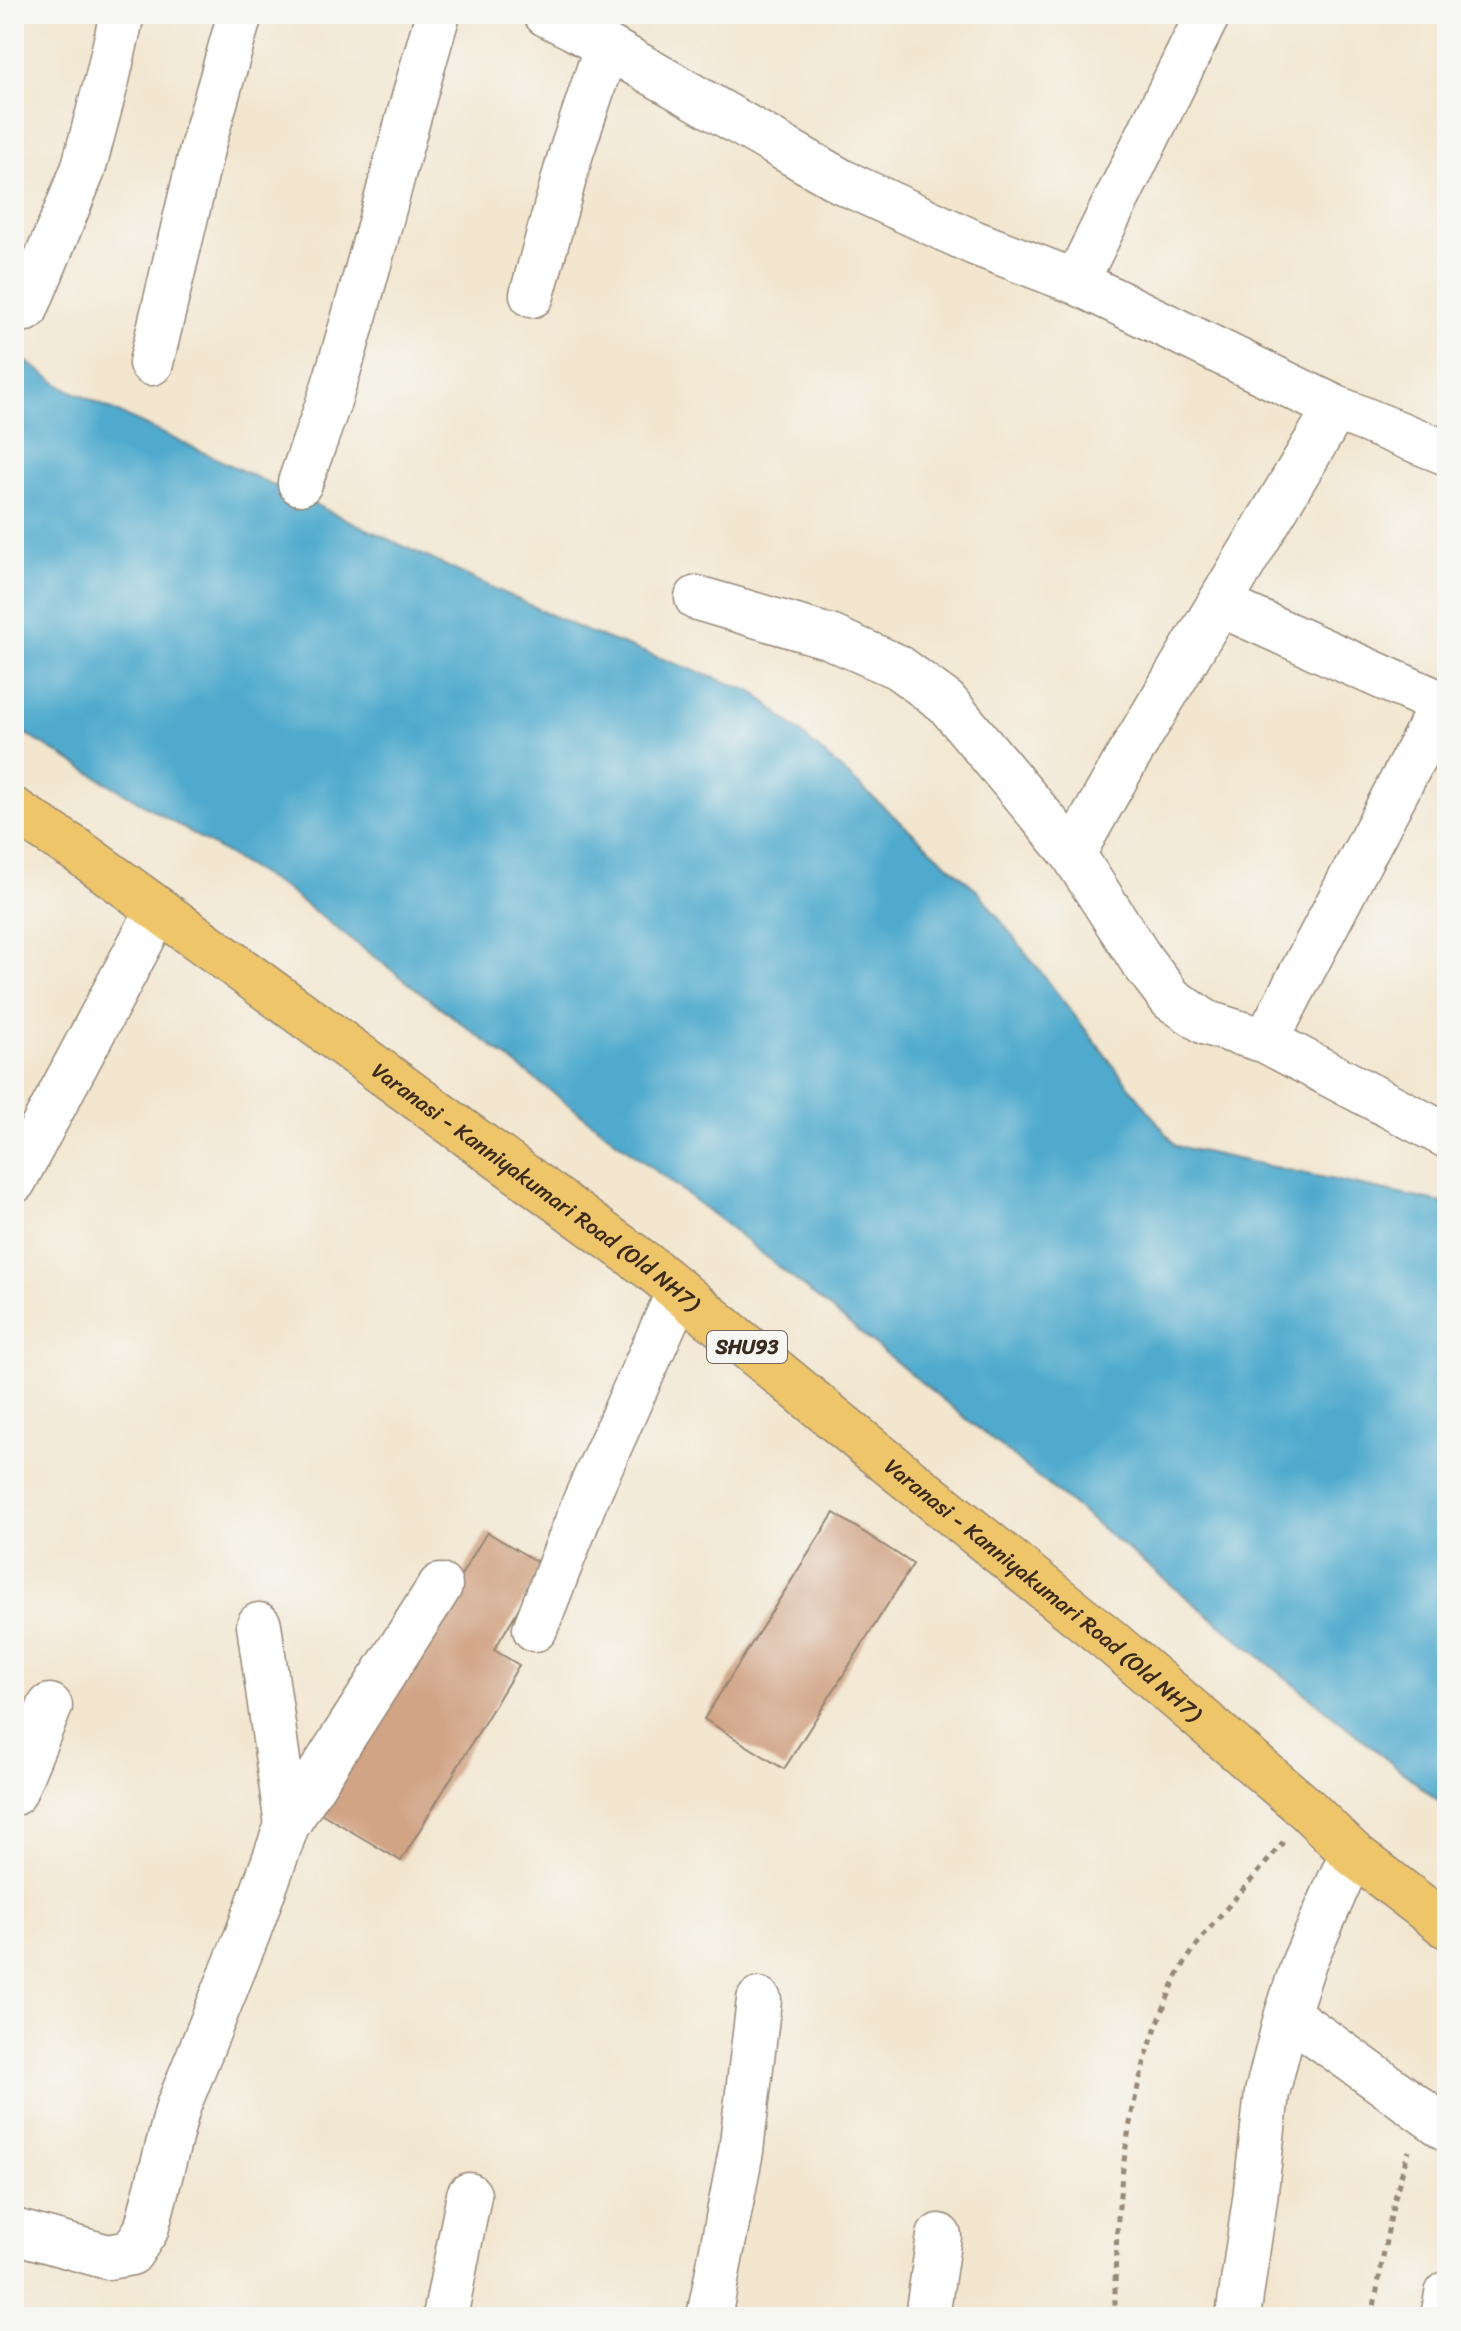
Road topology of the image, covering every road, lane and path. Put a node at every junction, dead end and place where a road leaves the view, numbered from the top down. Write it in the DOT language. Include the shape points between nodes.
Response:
graph roads {
  1 [pos="122,14"];
  2 [pos="240,14"];
  3 [pos="438,14"];
  4 [pos="1208,14"];
  5 [pos="576,26"];
  6 [pos="1076,282"];
  7 [pos="532,295"];
  8 [pos="26,309"];
  9 [pos="151,363"];
  10 [pos="1336,408"];
  11 [pos="1447,453"];
  12 [pos="300,483"];
  13 [pos="697,598"];
  14 [pos="1219,604"];
  15 [pos="1445,705"];
  16 [pos="14,810"];
  17 [pos="1073,854"];
  18 [pos="158,910"];
  19 [pos="1266,1041"];
  20 [pos="1447,1136"];
  21 [pos="14,1181"];
  22 [pos="679,1291"];
  23 [pos="440,1586"];
  24 [pos="259,1625"];
  25 [pos="535,1629"];
  26 [pos="50,1706"];
  27 [pos="14,1793"];
  28 [pos="1308,1810"];
  29 [pos="287,1825"];
  30 [pos="1352,1853"];
  31 [pos="1447,1926"];
  32 [pos="759,2000"];
  33 [pos="1287,2014"];
  34 [pos="1435,2121"];
  35 [pos="469,2195"];
  36 [pos="14,2231"];
  37 [pos="939,2236"];
  38 [pos="1447,2294"];
  39 [pos="445,2317"];
  40 [pos="709,2317"];
  41 [pos="927,2317"];
  42 [pos="1115,2317"];
  43 [pos="1238,2317"];
  44 [pos="1372,2317"];
  45 [pos="1443,2317"];
  1 -- 8 [label="street" via="83,170"];
  2 -- 9 [label="street"];
  3 -- 12 [label="street" via="334,386"];
  4 -- 6 [label="street"];
  5 -- 6 [label="street" via="841,181 975,243"];
  5 -- 7 [label="street" via="571,153"];
  6 -- 10 [label="street"];
  10 -- 11 [label="street"];
  10 -- 14 [label="street"];
  13 -- 17 [label="street" via="830,637 898,667 946,702"];
  14 -- 15 [label="street"];
  14 -- 17 [label="street"];
  15 -- 19 [label="street"];
  16 -- 18 [label="main road, Varanasi - Kanniyakumari Road (Old NH7) / SHU93"];
  17 -- 19 [label="street" via="1171,999 1207,1023"];
  18 -- 21 [label="street"];
  18 -- 22 [label="main road, Varanasi - Kanniyakumari Road (Old NH7) / SHU93"];
  19 -- 20 [label="street"];
  22 -- 25 [label="street" via="585,1501"];
  22 -- 28 [label="main road, Varanasi - Kanniyakumari Road (Old NH7) / SHU93" via="1108,1639"];
  23 -- 29 [label="street"];
  24 -- 29 [label="street"];
  26 -- 27 [label="street"];
  28 -- 30 [label="main road, Varanasi - Kanniyakumari Road (Old NH7) / SHU93"];
  28 -- 42 [label="path" via="1204,1933 1178,1974 1157,2025 1138,2083 1124,2158"];
  29 -- 36 [label="street" via="178,2107 146,2230 131,2253 108,2257"];
  30 -- 31 [label="main road, Varanasi - Kanniyakumari Road (Old NH7) / SHU93"];
  30 -- 33 [label="street"];
  32 -- 40 [label="street" via="741,2151"];
  33 -- 34 [label="street"];
  33 -- 43 [label="street" via="1267,2093"];
  34 -- 44 [label="path" via="1402,2171"];
  35 -- 39 [label="street"];
  37 -- 41 [label="street"];
  38 -- 45 [label="street"];
}
